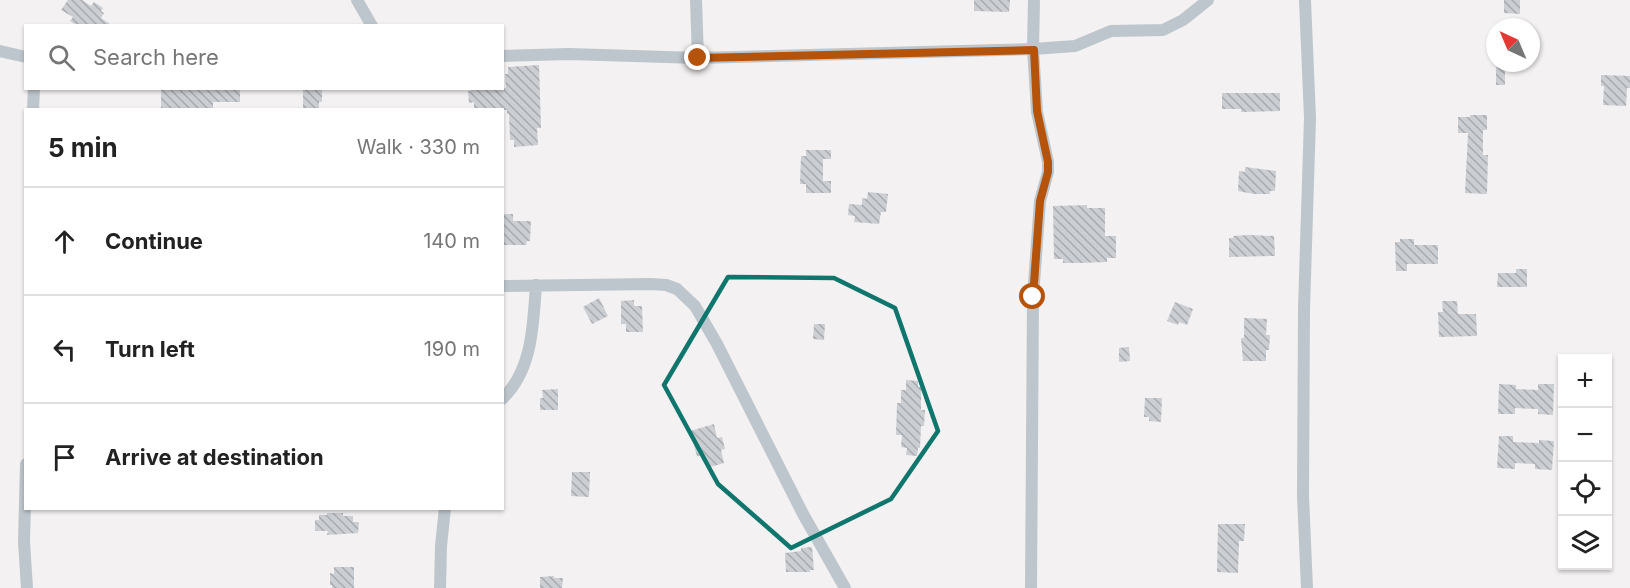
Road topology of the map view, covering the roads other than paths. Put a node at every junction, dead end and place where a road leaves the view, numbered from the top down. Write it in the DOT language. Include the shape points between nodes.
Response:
graph roads {
  1 [pos="357,0"];
  2 [pos="696,0"];
  3 [pos="1034,0"];
  4 [pos="1208,0"];
  5 [pos="1305,0"];
  6 [pos="371,24"];
  7 [pos="1034,50"];
  8 [pos="0,51"];
  9 [pos="504,56"];
  10 [pos="24,57"];
  11 [pos="698,58"];
  12 [pos="34,90"];
  13 [pos="33,108"];
  14 [pos="536,285"];
  15 [pos="504,286"];
  16 [pos="504,397"];
  17 [pos="25,510"];
  18 [pos="445,510"];
  19 [pos="27,588"];
  20 [pos="440,588"];
  21 [pos="845,588"];
  22 [pos="1031,588"];
  23 [pos="1307,588"];
  1 -- 6 [label="street"];
  2 -- 11 [label="street"];
  3 -- 7 [label="street"];
  4 -- 7 [label="street" via="1163,30 1111,31 1075,46"];
  5 -- 23 [label="street" via="1310,118 1304,320"];
  7 -- 11 [label="street"];
  7 -- 22 [label="street" via="1037,111 1048,172 1040,201 1034,286"];
  8 -- 10 [label="street"];
  9 -- 11 [label="street"];
  12 -- 13 [label="street"];
  14 -- 15 [label="street"];
  14 -- 16 [label="street" via="528,356"];
  14 -- 21 [label="street" via="666,285 684,295 717,344"];
  17 -- 19 [label="street"];
  18 -- 20 [label="street"];
}
